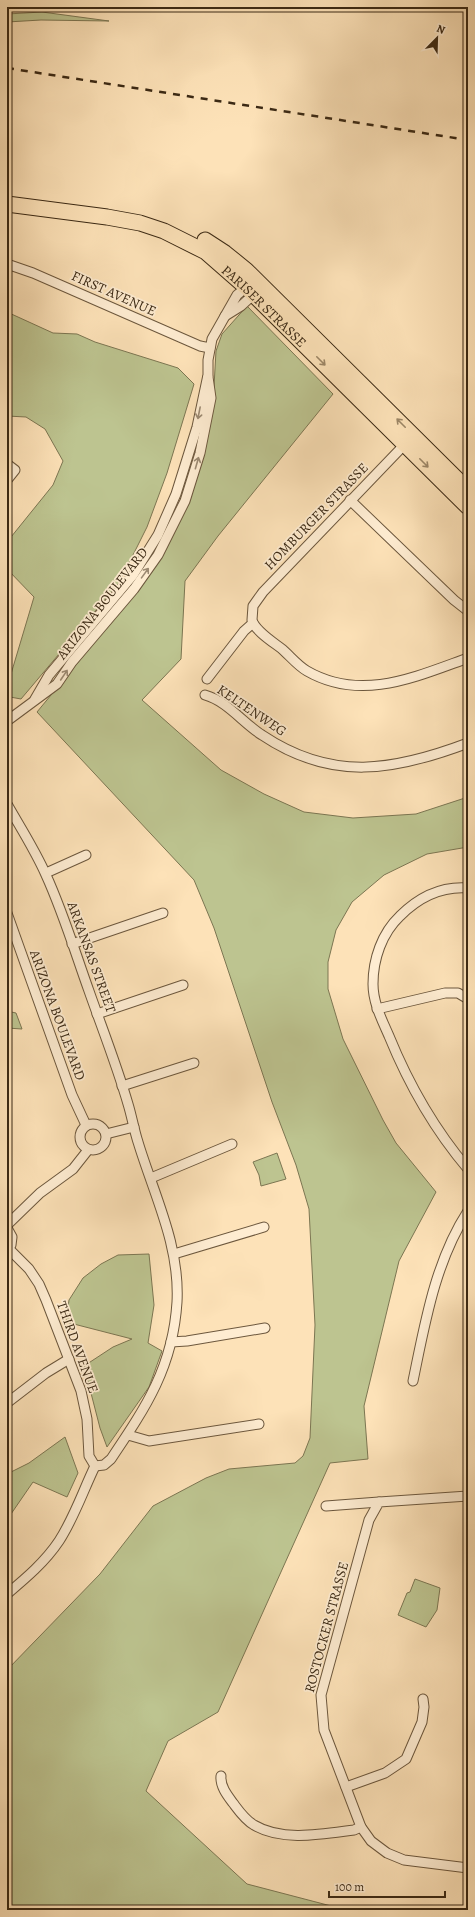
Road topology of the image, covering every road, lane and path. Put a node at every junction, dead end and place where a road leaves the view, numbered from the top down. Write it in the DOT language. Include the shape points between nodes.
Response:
graph roads {
  1 [pos="7,196"];
  2 [pos="7,204"];
  3 [pos="7,264"];
  4 [pos="254,288"];
  5 [pos="210,348"];
  6 [pos="208,375"];
  7 [pos="410,440"];
  8 [pos="7,464"];
  9 [pos="7,480"];
  10 [pos="468,490"];
  11 [pos="350,500"];
  12 [pos="468,507"];
  13 [pos="164,521"];
  14 [pos="171,530"];
  15 [pos="468,611"];
  16 [pos="253,623"];
  17 [pos="468,658"];
  18 [pos="207,679"];
  19 [pos="205,695"];
  20 [pos="34,699"];
  21 [pos="7,707"];
  22 [pos="10,718"];
  23 [pos="468,743"];
  24 [pos="7,804"];
  25 [pos="86,855"];
  26 [pos="46,874"];
  27 [pos="468,888"];
  28 [pos="7,913"];
  29 [pos="163,913"];
  30 [pos="72,944"];
  31 [pos="183,985"];
  32 [pos="468,999"];
  33 [pos="377,1009"];
  34 [pos="97,1014"];
  35 [pos="194,1062"];
  36 [pos="122,1086"];
  37 [pos="86,1125"];
  38 [pos="134,1127"];
  39 [pos="106,1134"];
  40 [pos="232,1144"];
  41 [pos="88,1150"];
  42 [pos="468,1169"];
  43 [pos="151,1178"];
  44 [pos="468,1211"];
  45 [pos="7,1226"];
  46 [pos="264,1227"];
  47 [pos="8,1249"];
  48 [pos="174,1254"];
  49 [pos="265,1328"];
  50 [pos="171,1342"];
  51 [pos="69,1359"];
  52 [pos="413,1381"];
  53 [pos="7,1403"];
  54 [pos="259,1424"];
  55 [pos="128,1435"];
  56 [pos="95,1466"];
  57 [pos="468,1496"];
  58 [pos="379,1502"];
  59 [pos="326,1506"];
  60 [pos="7,1594"];
  61 [pos="423,1699"];
  62 [pos="221,1776"];
  63 [pos="346,1787"];
  64 [pos="361,1827"];
  65 [pos="468,1868"];
  1 -- 4 [label="main road, PARISER STRASSE" via="142,215 166,222 225,253"];
  2 -- 4 [label="main road, PARISER STRASSE" via="108,217 164,231 206,252"];
  3 -- 5 [label="street, FIRST AVENUE"];
  4 -- 5 [label="street, ARIZONA BOULEVARD" via="241,306 225,316 215,332"];
  4 -- 7 [label="main road, PARISER STRASSE"];
  5 -- 6 [label="street, ARIZONA BOULEVARD"];
  6 -- 13 [label="street, ARIZONA BOULEVARD, one-way" via="188,458"];
  14 -- 6 [label="street, ARIZONA BOULEVARD, one-way" via="188,494 200,453 211,398"];
  7 -- 10 [label="main road, PARISER STRASSE"];
  7 -- 11 [label="street, HOMBURGER STRASSE"];
  7 -- 12 [label="main road, PARISER STRASSE, one-way"];
  8 -- 9 [label="street" via="15,470"];
  11 -- 15 [label="street"];
  11 -- 16 [label="street, HOMBURGER STRASSE" via="257,599 252,611"];
  13 -- 14 [label="street"];
  13 -- 20 [label="street, ARIZONA BOULEVARD" via="148,554 134,575 49,675"];
  20 -- 14 [label="street, ARIZONA BOULEVARD, one-way" via="57,684 64,676 72,662 134,589 158,555"];
  16 -- 17 [label="street" via="306,670 324,680 344,685 372,686 403,681"];
  16 -- 18 [label="street"];
  19 -- 23 [label="street, KELTENWEG" via="220,701 273,742 303,756 335,765 370,768 389,766 425,758"];
  20 -- 22 [label="street, ARIZONA BOULEVARD"];
  21 -- 22 [label="street"];
  24 -- 26 [label="street, ARKANSAS STREET"];
  25 -- 26 [label="street"];
  26 -- 30 [label="street, ARKANSAS STREET"];
  27 -- 33 [label="street" via="448,889 426,895 404,911 388,929 374,973"];
  28 -- 37 [label="street, ARIZONA BOULEVARD" via="74,1102"];
  29 -- 30 [label="street"];
  30 -- 34 [label="street, ARKANSAS STREET"];
  31 -- 34 [label="street"];
  32 -- 33 [label="street" via="458,993 445,993"];
  33 -- 42 [label="street" via="403,1071 420,1102 439,1132"];
  34 -- 36 [label="street, ARKANSAS STREET"];
  35 -- 36 [label="street"];
  36 -- 38 [label="street, ARKANSAS STREET"];
  37 -- 39 [label="street" via="100,1126"];
  37 -- 41 [label="street" via="80,1132 80,1140"];
  38 -- 39 [label="street"];
  38 -- 43 [label="street, ARKANSAS STREET"];
  39 -- 41 [label="street" via="106,1141 102,1147"];
  40 -- 43 [label="street"];
  41 -- 45 [label="street" via="73,1169 40,1193"];
  43 -- 48 [label="street, ARKANSAS STREET"];
  44 -- 52 [label="street" via="451,1242 433,1290"];
  45 -- 47 [label="street" via="12,1237"];
  46 -- 48 [label="street"];
  47 -- 51 [label="street, THIRD AVENUE" via="21,1260 39,1284"];
  48 -- 50 [label="street, ARKANSAS STREET" via="177,1302"];
  49 -- 50 [label="street"];
  50 -- 55 [label="street, ARKANSAS STREET" via="157,1385"];
  51 -- 53 [label="street"];
  51 -- 56 [label="street, THIRD AVENUE" via="84,1404 89,1433 89,1456"];
  54 -- 55 [label="street" via="149,1441"];
  55 -- 56 [label="street, ARKANSAS STREET" via="108,1463"];
  56 -- 60 [label="street" via="59,1541 42,1563"];
  57 -- 58 [label="street"];
  58 -- 59 [label="street"];
  58 -- 63 [label="street, ROSTOCKER STRASSE" via="369,1520 321,1695 324,1730"];
  61 -- 63 [label="street" via="422,1722 406,1759 385,1773"];
  62 -- 64 [label="street" via="221,1782 244,1817 263,1830 297,1835 354,1830"];
  63 -- 64 [label="street, ROSTOCKER STRASSE"];
  64 -- 65 [label="street, ROSTOCKER STRASSE" via="371,1841 387,1853 404,1860"];
}
